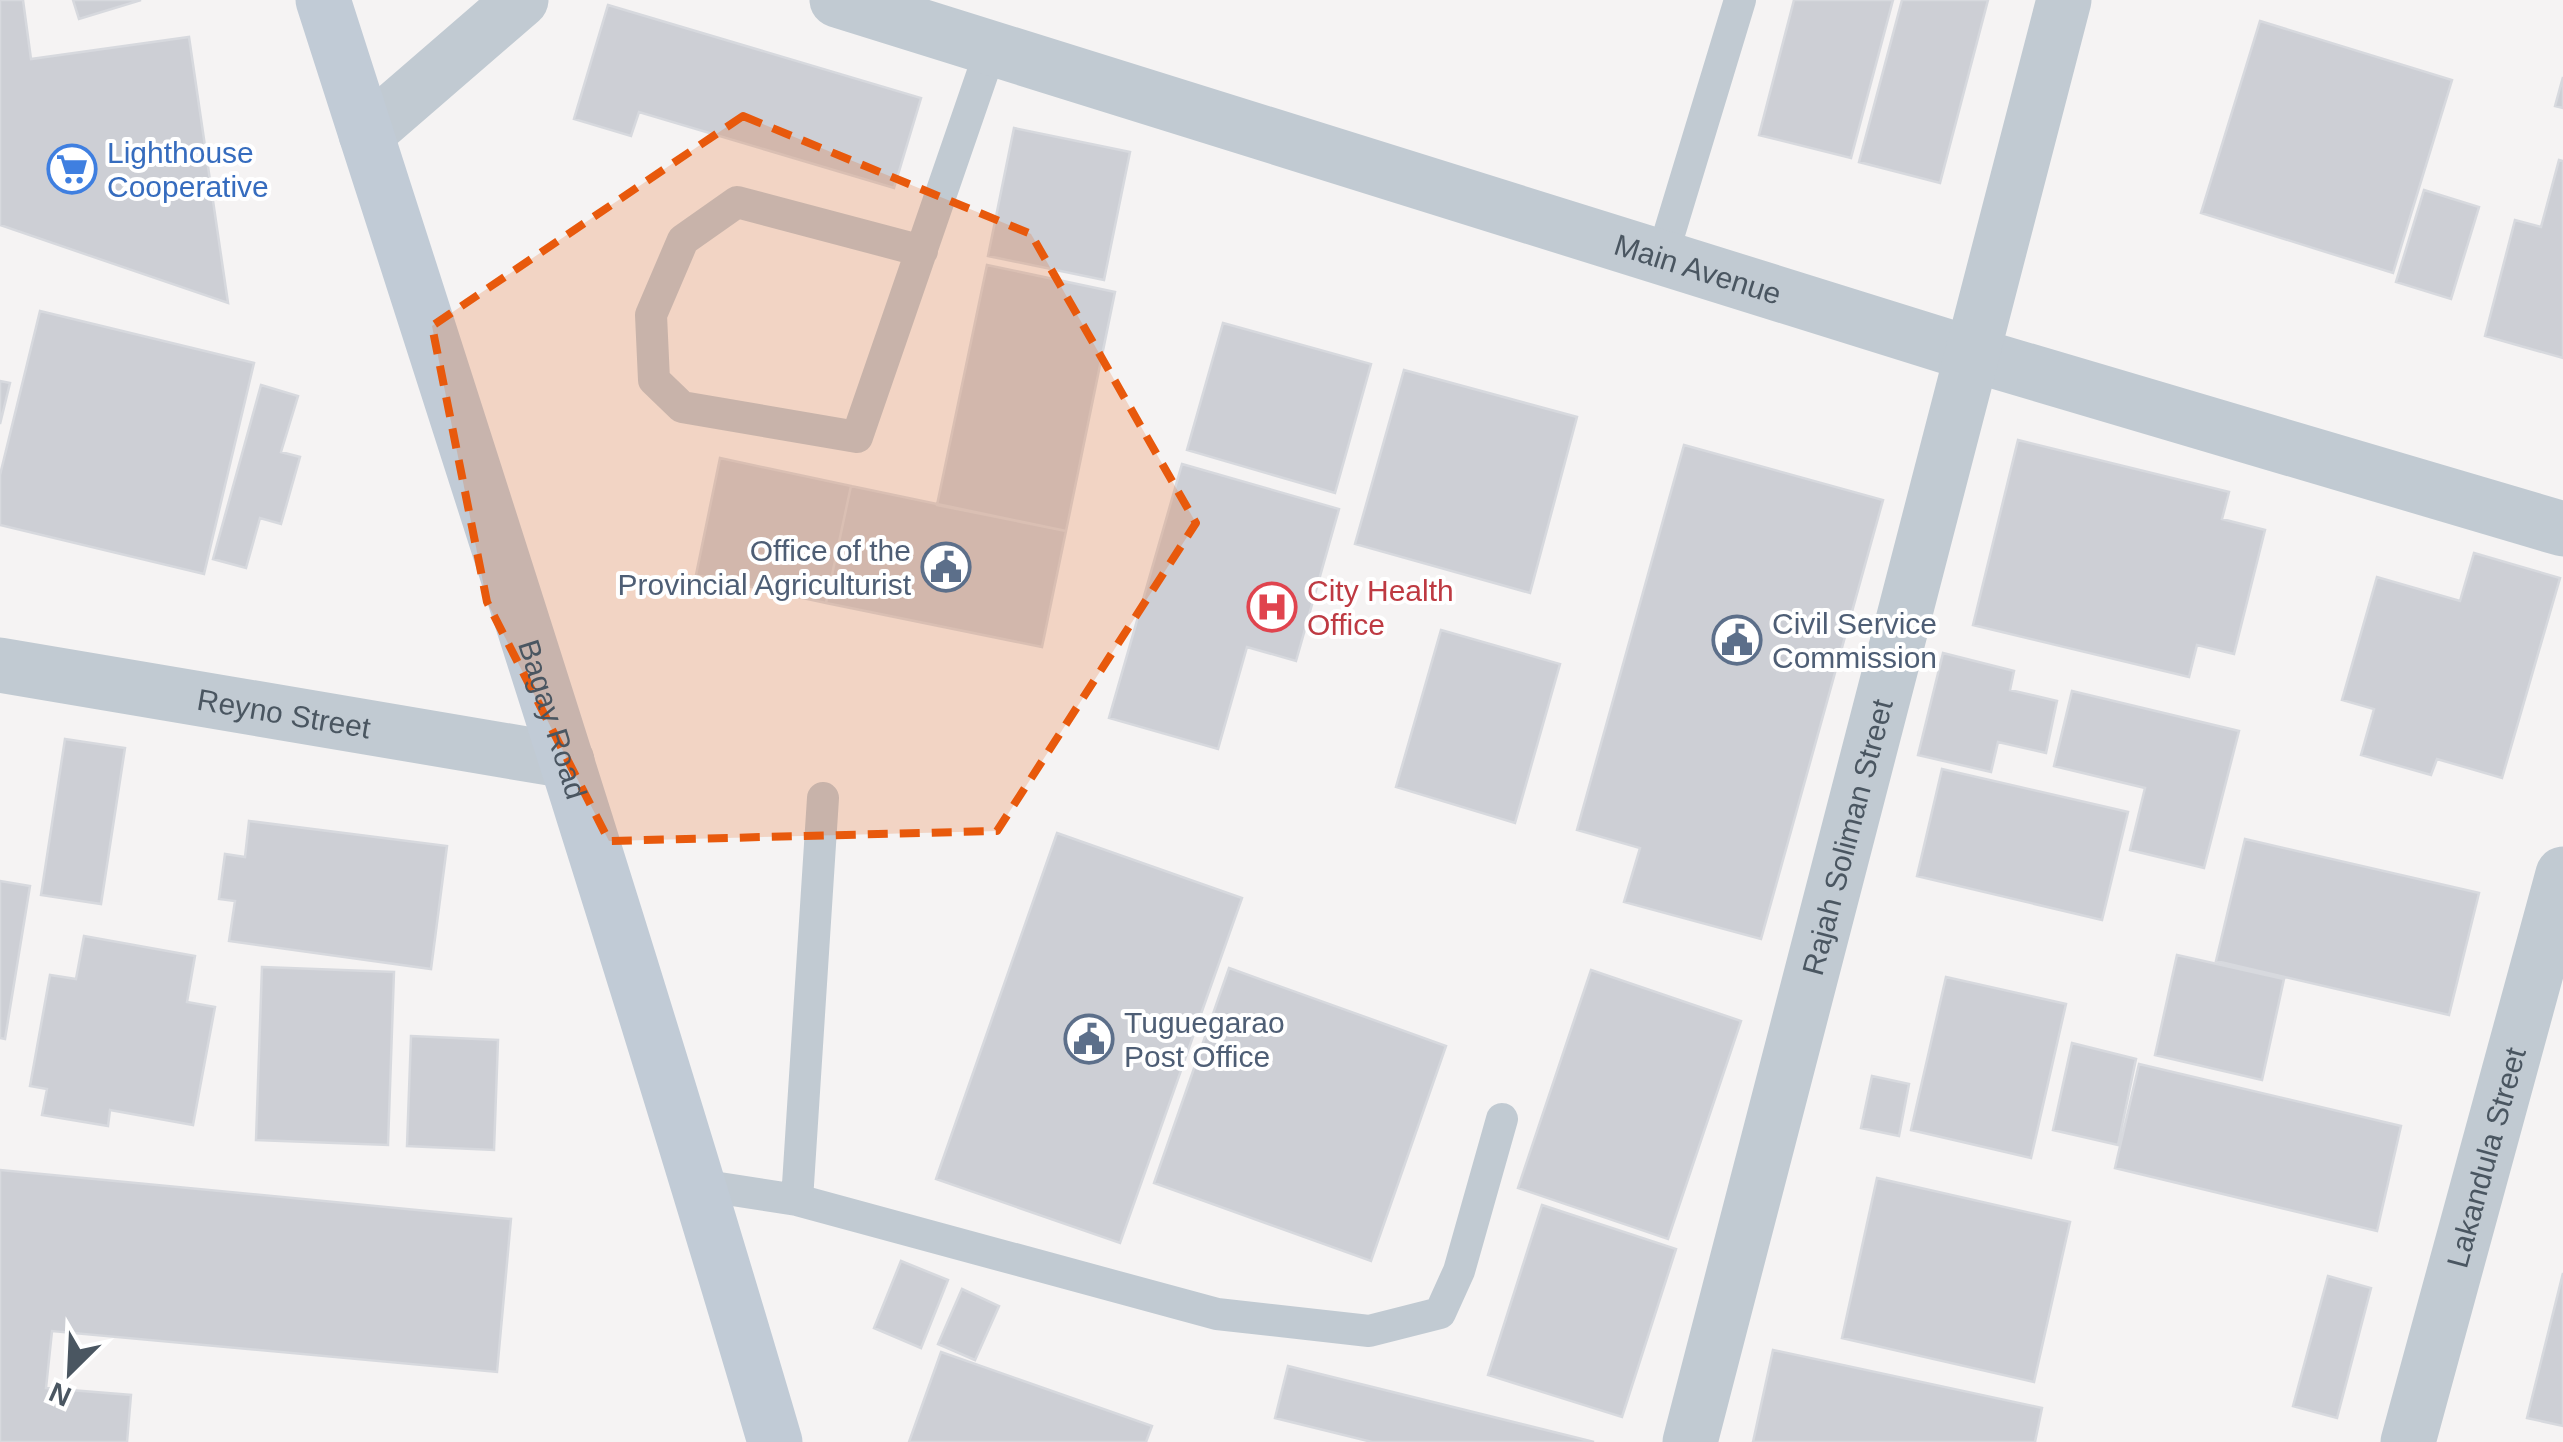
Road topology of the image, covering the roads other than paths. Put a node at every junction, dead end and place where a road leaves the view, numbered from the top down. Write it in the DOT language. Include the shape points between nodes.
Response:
graph roads {
  1 [pos="323,0"];
  2 [pos="522,0"];
  3 [pos="838,0"];
  4 [pos="1740,0"];
  5 [pos="2064,0"];
  6 [pos="992,46"];
  7 [pos="366,134"];
  8 [pos="922,251"];
  9 [pos="1662,257"];
  10 [pos="1971,354"];
  11 [pos="2563,529"];
  12 [pos="0,665"];
  13 [pos="567,760"];
  14 [pos="823,798"];
  15 [pos="2563,874"];
  16 [pos="1502,1118"];
  17 [pos="700,1185"];
  18 [pos="798,1200"];
  19 [pos="775,1442"];
  20 [pos="1690,1442"];
  21 [pos="2408,1442"];
  1 -- 7 [label="main road, Bagay Road"];
  2 -- 7 [label="street"];
  3 -- 6 [label="street, Main Avenue"];
  4 -- 9 [label="lane"];
  5 -- 10 [label="street, Rajah Soliman Street"];
  6 -- 8 [label="lane"];
  6 -- 9 [label="street, Main Avenue"];
  7 -- 13 [label="main road, Bagay Road"];
  8 -- 8 [label="lane" via="736,202 683,240 652,315 654,380 682,407 857,437"];
  9 -- 10 [label="street, Main Avenue"];
  10 -- 11 [label="street, Main Avenue"];
  10 -- 20 [label="street, Rajah Soliman Street"];
  12 -- 13 [label="street, Reyno Street"];
  13 -- 17 [label="main road, Bagay Road"];
  14 -- 18 [label="lane"];
  15 -- 21 [label="street, Lakandula Street"];
  16 -- 18 [label="lane" via="1459,1271 1440,1313 1369,1331 1217,1314"];
  17 -- 18 [label="lane"];
  17 -- 19 [label="main road, Bagay Road"];
}
